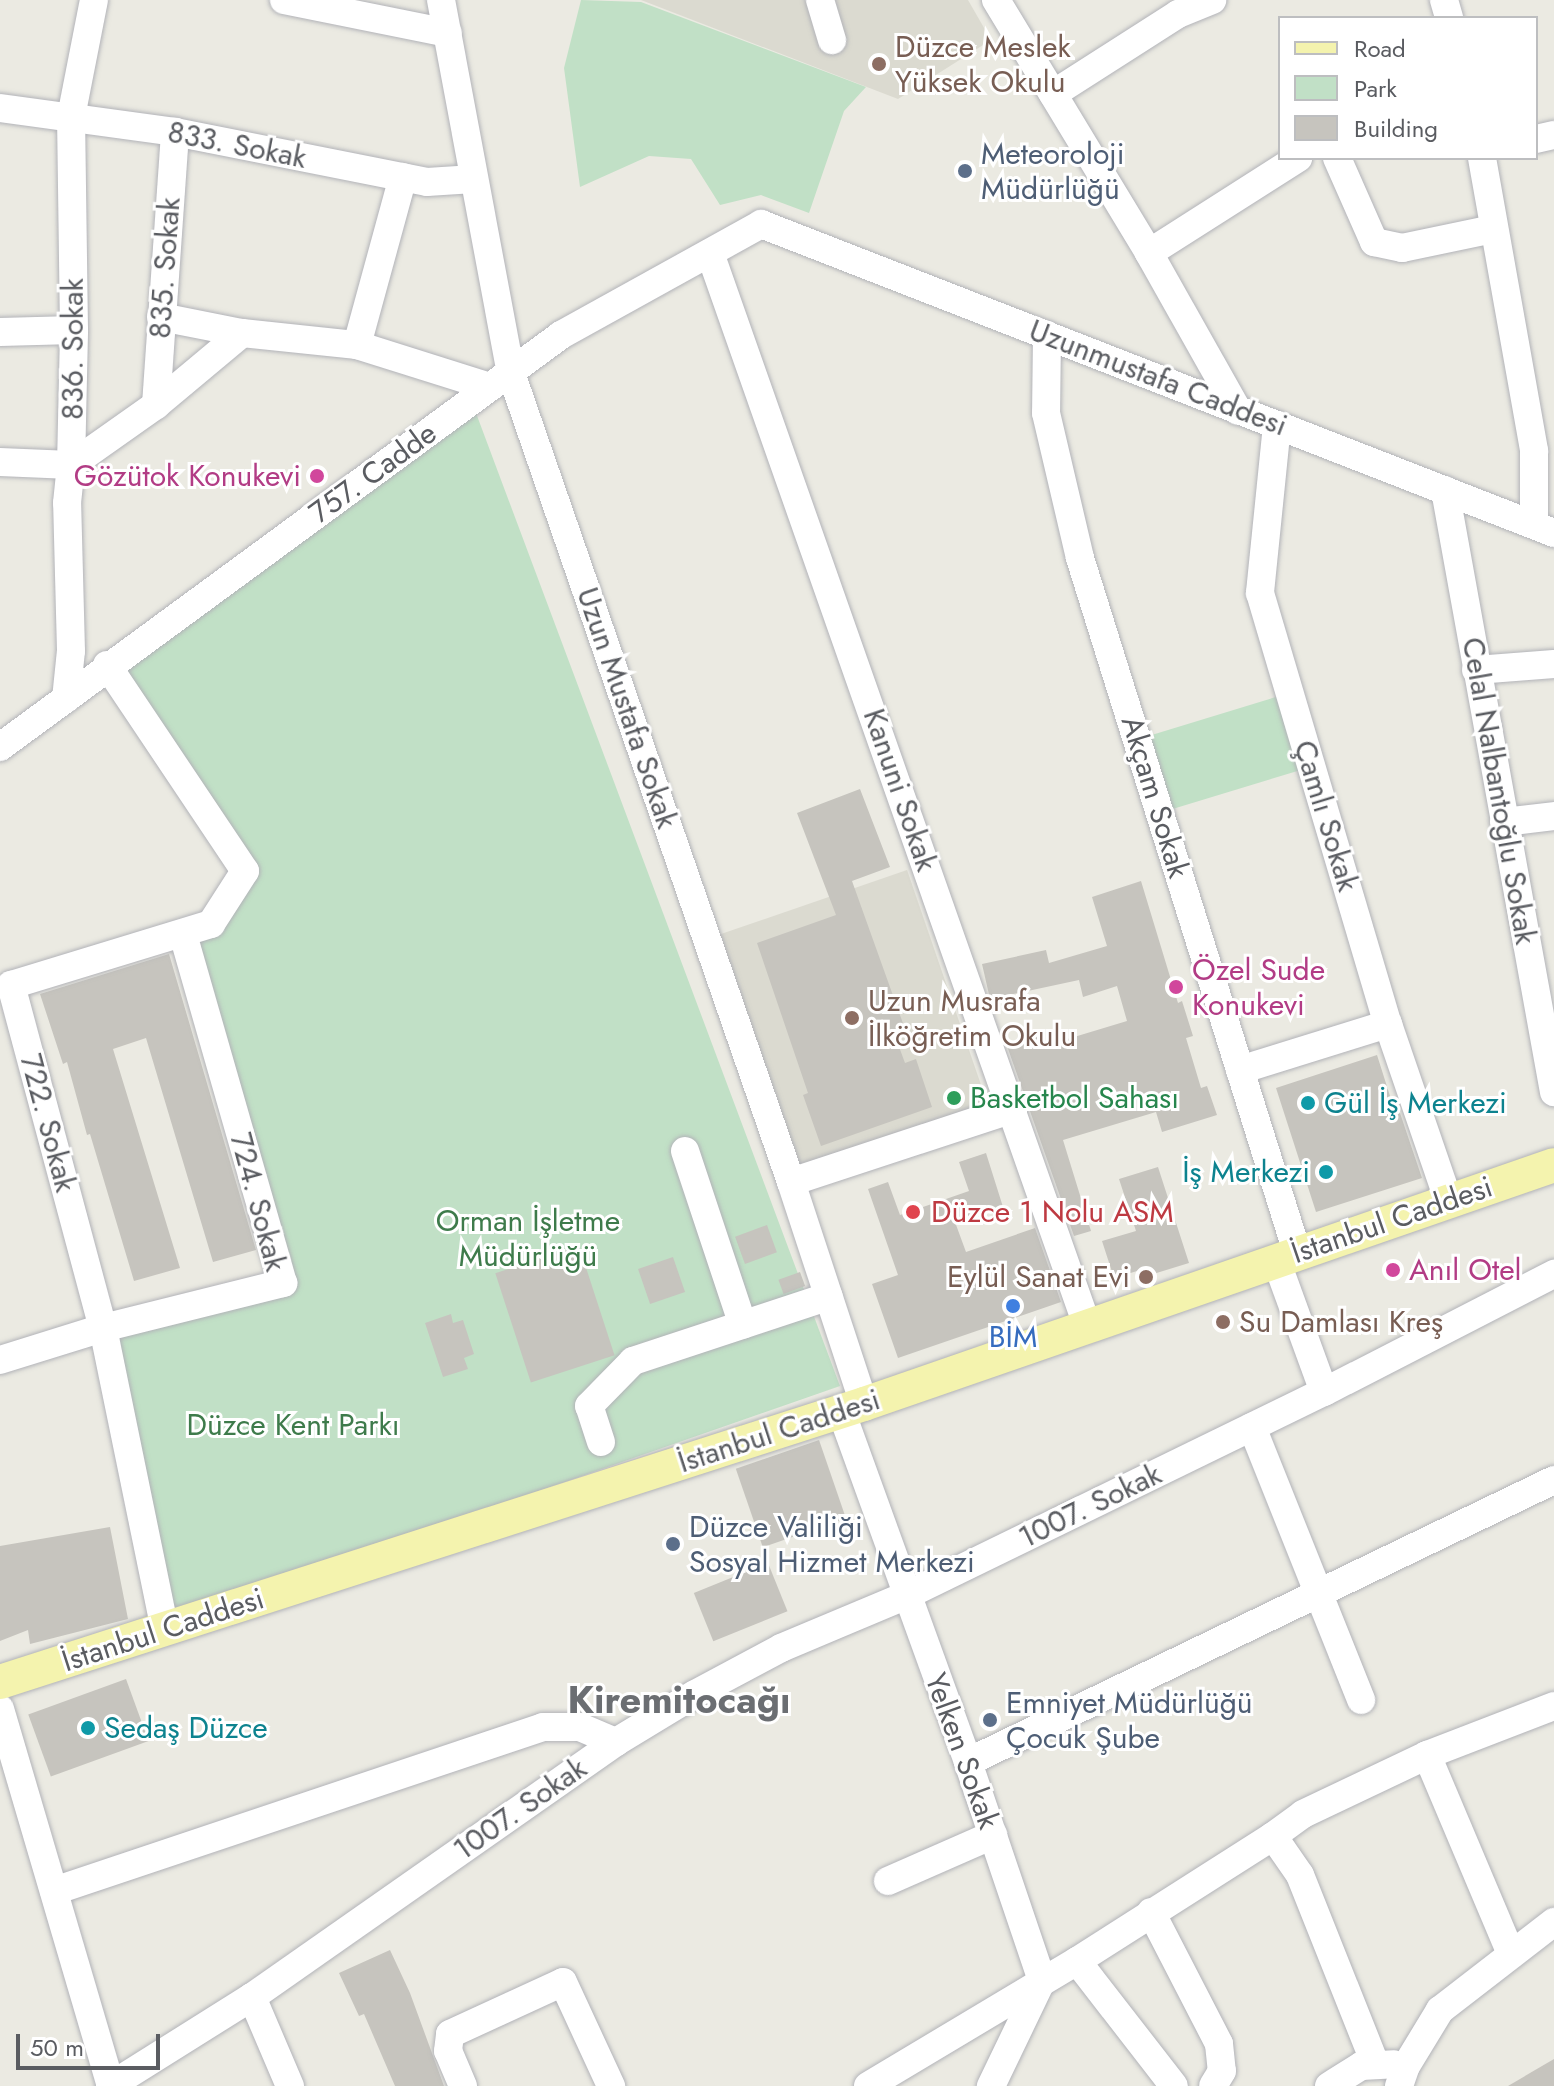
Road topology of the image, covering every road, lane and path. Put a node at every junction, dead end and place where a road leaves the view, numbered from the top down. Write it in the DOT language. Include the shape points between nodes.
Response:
graph roads {
  1 [pos="94,0"];
  2 [pos="284,0"];
  3 [pos="441,0"];
  4 [pos="820,0"];
  5 [pos="996,0"];
  6 [pos="1212,0"];
  7 [pos="448,33"];
  8 [pos="832,40"];
  9 [pos="1053,94"];
  10 [pos="0,108"];
  11 [pos="71,117"];
  12 [pos="175,132"];
  13 [pos="1295,160"];
  14 [pos="1338,160"];
  15 [pos="1482,160"];
  16 [pos="403,177"];
  17 [pos="474,179"];
  18 [pos="761,224"];
  19 [pos="1493,229"];
  20 [pos="710,253"];
  21 [pos="1149,253"];
  22 [pos="161,317"];
  23 [pos="74,330"];
  24 [pos="0,332"];
  25 [pos="242,333"];
  26 [pos="1047,335"];
  27 [pos="357,345"];
  28 [pos="500,380"];
  29 [pos="156,405"];
  30 [pos="1238,411"];
  31 [pos="1277,425"];
  32 [pos="0,462"];
  33 [pos="71,465"];
  34 [pos="1445,490"];
  35 [pos="1544,529"];
  36 [pos="1554,664"];
  37 [pos="107,665"];
  38 [pos="1476,670"];
  39 [pos="66,699"];
  40 [pos="0,747"];
  41 [pos="1554,816"];
  42 [pos="1504,822"];
  43 [pos="183,934"];
  44 [pos="1544,981"];
  45 [pos="6,986"];
  46 [pos="1388,1024"];
  47 [pos="1240,1070"];
  48 [pos="1554,1092"];
  49 [pos="1013,1109"];
  50 [pos="685,1151"];
  51 [pos="1554,1165"];
  52 [pos="791,1182"];
  53 [pos="1448,1199"];
  54 [pos="1287,1256"];
  55 [pos="1554,1274"];
  56 [pos="829,1296"];
  57 [pos="743,1325"];
  58 [pos="103,1328"];
  59 [pos="1088,1328"];
  60 [pos="0,1360"];
  61 [pos="1324,1392"];
  62 [pos="852,1407"];
  63 [pos="1252,1427"];
  64 [pos="601,1442"];
  65 [pos="1551,1489"];
  66 [pos="1319,1593"];
  67 [pos="905,1596"];
  68 [pos="165,1629"];
  69 [pos="0,1682"];
  70 [pos="1361,1700"];
  71 [pos="1554,1706"];
  72 [pos="0,1709"];
  73 [pos="616,1742"];
  74 [pos="1427,1755"];
  75 [pos="968,1762"];
  76 [pos="993,1835"];
  77 [pos="1273,1836"];
  78 [pos="888,1881"];
  79 [pos="54,1891"];
  80 [pos="1151,1912"];
  81 [pos="1554,1922"];
  82 [pos="1511,1954"];
  83 [pos="1077,1961"];
  84 [pos="1042,1980"];
  85 [pos="252,1997"];
  86 [pos="1375,2063"];
  87 [pos="1403,2076"];
  88 [pos="111,2086"];
  89 [pos="290,2086"];
  90 [pos="463,2086"];
  91 [pos="611,2086"];
  92 [pos="868,2086"];
  93 [pos="991,2086"];
  94 [pos="1174,2086"];
  95 [pos="1213,2086"];
  96 [pos="1329,2086"];
  1 -- 11 [label="street, 836. Sokak"];
  2 -- 7 [label="street"];
  3 -- 7 [label="street, Uzun Mustafa Sokak"];
  4 -- 8 [label="street"];
  5 -- 9 [label="street"];
  6 -- 9 [label="street" via="1178,14"];
  7 -- 17 [label="street, Uzun Mustafa Sokak"];
  9 -- 21 [label="street"];
  10 -- 11 [label="street, 833. Sokak"];
  11 -- 12 [label="street, 833. Sokak"];
  11 -- 23 [label="street, 836. Sokak"];
  12 -- 16 [label="street, 833. Sokak"];
  12 -- 22 [label="street, 835. Sokak"];
  13 -- 21 [label="street"];
  14 -- 19 [label="street" via="1374,242 1402,248"];
  15 -- 19 [label="street"];
  16 -- 17 [label="street, 833. Sokak" via="427,182"];
  16 -- 27 [label="street"];
  17 -- 28 [label="street, Uzun Mustafa Sokak"];
  18 -- 20 [label="street, 757. Cadde"];
  18 -- 26 [label="street, Uzunmustafa Caddesi"];
  19 -- 35 [label="street"];
  20 -- 28 [label="street, 757. Cadde" via="561,335"];
  20 -- 49 [label="street, Kanuni Sokak"];
  21 -- 30 [label="street"];
  22 -- 25 [label="street"];
  22 -- 29 [label="street, 835. Sokak"];
  23 -- 24 [label="street"];
  23 -- 33 [label="street, 836. Sokak"];
  25 -- 27 [label="street"];
  25 -- 29 [label="street"];
  26 -- 30 [label="street, Uzunmustafa Caddesi"];
  26 -- 47 [label="street, Akçam Sokak" via="1046,413 1080,558"];
  27 -- 28 [label="street"];
  28 -- 37 [label="street, 757. Cadde"];
  28 -- 52 [label="street, Uzun Mustafa Sokak"];
  29 -- 33 [label="street"];
  30 -- 31 [label="street, Uzunmustafa Caddesi"];
  31 -- 34 [label="street, Uzunmustafa Caddesi"];
  31 -- 46 [label="street, Çamlı Sokak" via="1260,593"];
  32 -- 33 [label="street"];
  33 -- 39 [label="street, 836. Sokak"];
  34 -- 35 [label="street, Uzunmustafa Caddesi"];
  34 -- 38 [label="street, Celal Nalbantoğlu Sokak"];
  36 -- 38 [label="street"];
  37 -- 39 [label="street, 757. Cadde"];
  37 -- 43 [label="street, 722. Sokak" via="245,871 211,924"];
  38 -- 42 [label="street, Celal Nalbantoğlu Sokak"];
  39 -- 40 [label="street, 757. Cadde"];
  41 -- 42 [label="street"];
  42 -- 44 [label="street, Celal Nalbantoğlu Sokak"];
  43 -- 45 [label="street, 722. Sokak"];
  43 -- 58 [label="street, 724. Sokak" via="283,1283"];
  44 -- 48 [label="street, Celal Nalbantoğlu Sokak"];
  45 -- 58 [label="street, 722. Sokak"];
  46 -- 47 [label="street"];
  46 -- 53 [label="street, Çamlı Sokak"];
  47 -- 54 [label="street, Akçam Sokak"];
  49 -- 52 [label="street"];
  49 -- 59 [label="street, Kanuni Sokak"];
  50 -- 57 [label="street"];
  51 -- 53 [label="main road, İstanbul Caddesi"];
  52 -- 56 [label="street, Uzun Mustafa Sokak"];
  53 -- 54 [label="main road, İstanbul Caddesi"];
  54 -- 59 [label="main road, İstanbul Caddesi"];
  54 -- 61 [label="street, Akçam Sokak"];
  55 -- 61 [label="street, 1007. Sokak"];
  56 -- 57 [label="street"];
  56 -- 62 [label="street, Uzun Mustafa Sokak"];
  57 -- 64 [label="street" via="633,1361 589,1406"];
  58 -- 60 [label="street, 724. Sokak"];
  58 -- 68 [label="street, 722. Sokak"];
  59 -- 62 [label="main road, İstanbul Caddesi"];
  61 -- 63 [label="street, 1007. Sokak"];
  62 -- 67 [label="street, Yelken Sokak"];
  62 -- 68 [label="main road, İstanbul Caddesi"];
  63 -- 66 [label="street"];
  63 -- 67 [label="street, 1007. Sokak"];
  65 -- 66 [label="street"];
  66 -- 70 [label="street"];
  66 -- 75 [label="street"];
  67 -- 73 [label="street, 1007. Sokak" via="781,1648"];
  67 -- 75 [label="street, Yelken Sokak"];
  68 -- 69 [label="main road, İstanbul Caddesi"];
  71 -- 74 [label="street"];
  72 -- 79 [label="street"];
  73 -- 79 [label="street" via="580,1727 543,1727"];
  73 -- 85 [label="street, 1007. Sokak"];
  74 -- 77 [label="street" via="1303,1814"];
  74 -- 82 [label="street"];
  75 -- 76 [label="street, Yelken Sokak"];
  76 -- 78 [label="street"];
  76 -- 84 [label="street, Yelken Sokak"];
  77 -- 80 [label="street"];
  77 -- 86 [label="street" via="1300,1875"];
  79 -- 88 [label="street"];
  80 -- 83 [label="street"];
  80 -- 95 [label="street" via="1219,2044 1222,2071"];
  81 -- 82 [label="street"];
  82 -- 87 [label="street" via="1440,2010"];
  83 -- 84 [label="street"];
  83 -- 94 [label="street"];
  84 -- 92 [label="street"];
  84 -- 93 [label="street"];
  85 -- 88 [label="street, 1007. Sokak"];
  85 -- 89 [label="street"];
  86 -- 87 [label="street"];
  86 -- 96 [label="street" via="1347,2072"];
  90 -- 91 [label="street" via="448,2051 450,2034 563,1982"];
}
